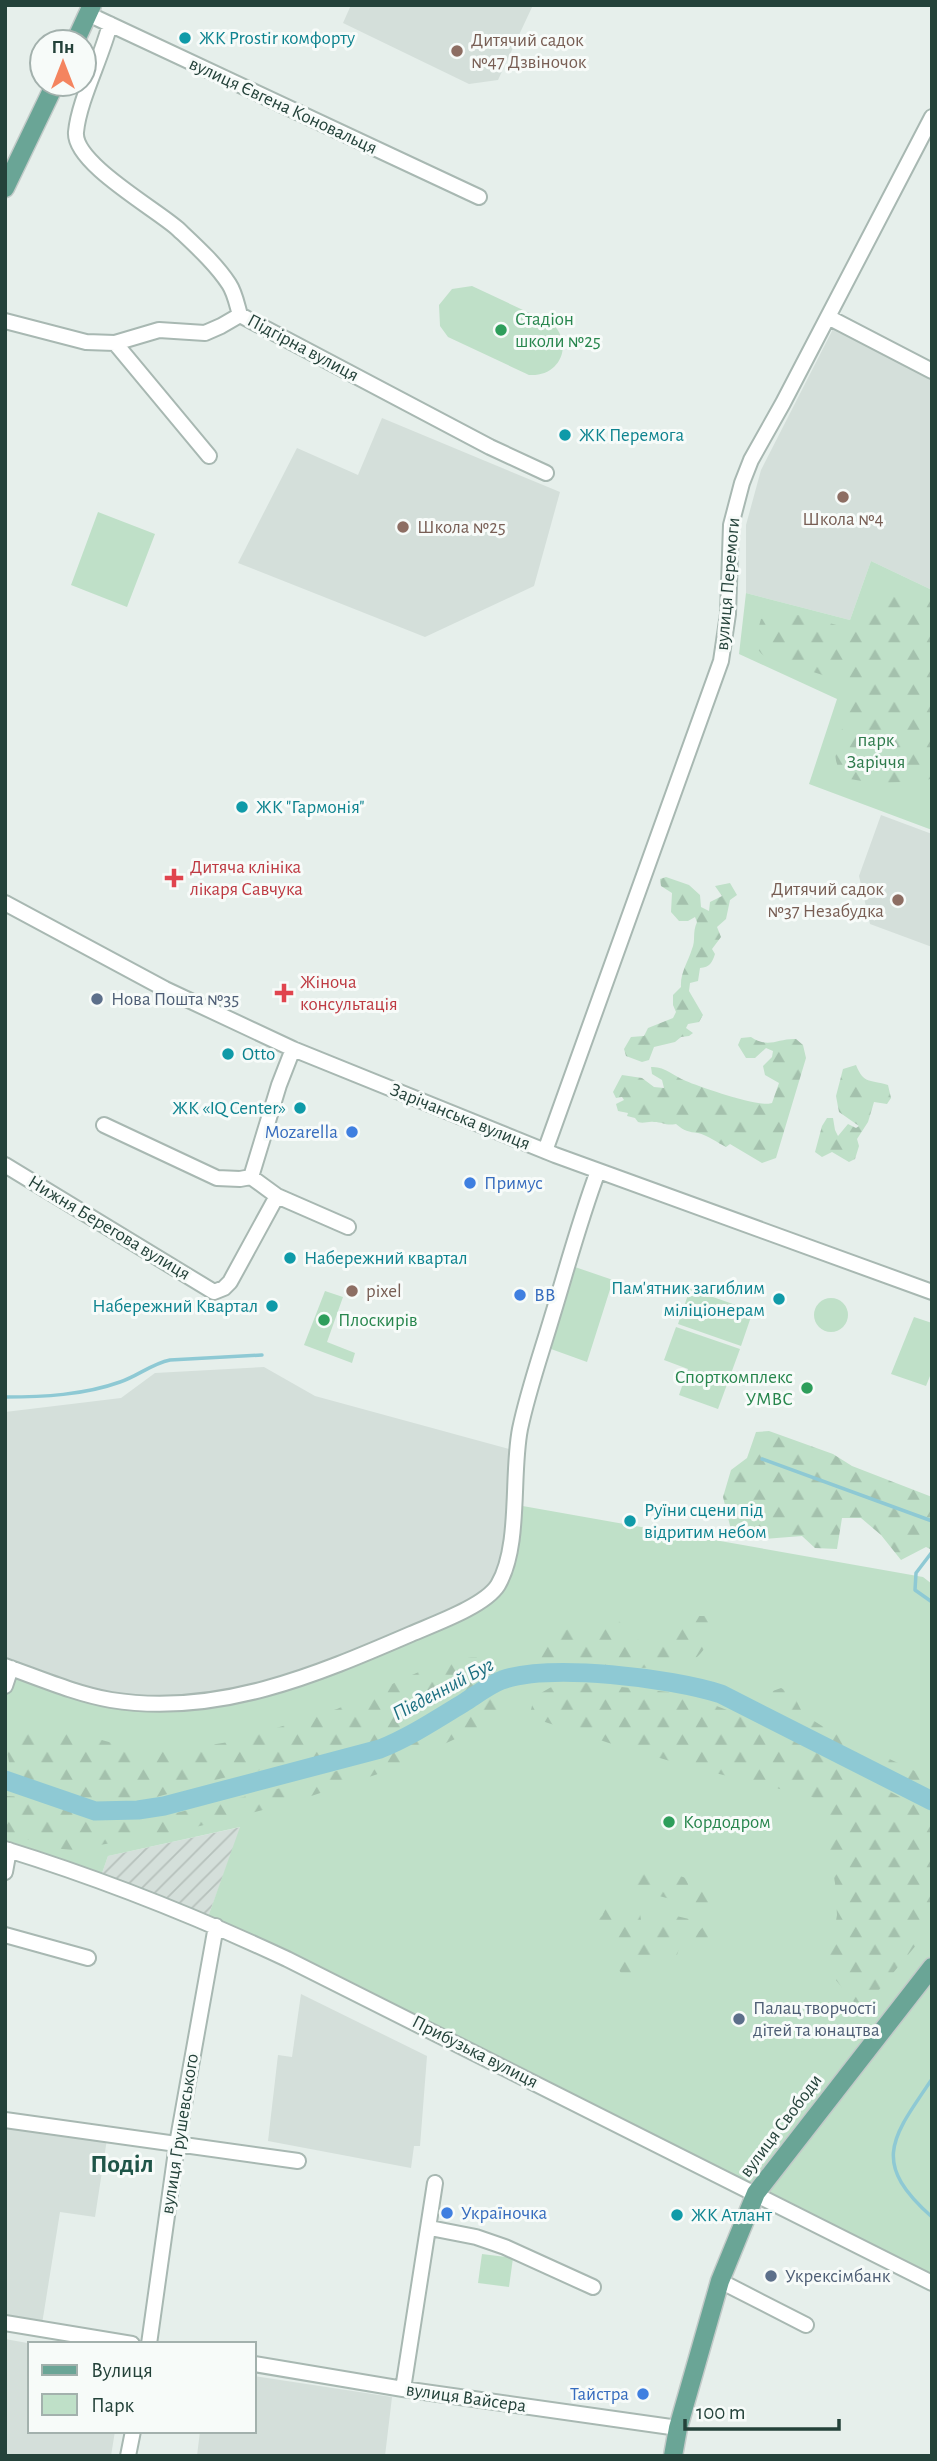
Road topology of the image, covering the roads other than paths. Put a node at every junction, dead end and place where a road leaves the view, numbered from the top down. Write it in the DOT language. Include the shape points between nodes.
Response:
graph roads {
  1 [pos="90,9"];
  2 [pos="110,24"];
  3 [pos="81,28"];
  4 [pos="48,98"];
  5 [pos="932,117"];
  6 [pos="5,188"];
  7 [pos="479,197"];
  8 [pos="240,315"];
  9 [pos="828,317"];
  10 [pos="5,321"];
  11 [pos="116,343"];
  12 [pos="932,371"];
  13 [pos="209,456"];
  14 [pos="546,472"];
  15 [pos="5,903"];
  16 [pos="293,1049"];
  17 [pos="104,1125"];
  18 [pos="545,1151"];
  19 [pos="5,1165"];
  20 [pos="598,1171"];
  21 [pos="251,1177"];
  22 [pos="277,1196"];
  23 [pos="348,1227"];
  24 [pos="932,1292"];
  25 [pos="8,1667"];
  26 [pos="5,1686"];
  27 [pos="7,1850"];
  28 [pos="5,1872"];
  29 [pos="216,1926"];
  30 [pos="5,1935"];
  31 [pos="88,1958"];
  32 [pos="932,1967"];
  33 [pos="5,2120"];
  34 [pos="177,2144"];
  35 [pos="298,2161"];
  36 [pos="435,2183"];
  37 [pos="756,2193"];
  38 [pos="430,2228"];
  39 [pos="720,2281"];
  40 [pos="932,2283"];
  41 [pos="593,2287"];
  42 [pos="5,2323"];
  43 [pos="806,2325"];
  44 [pos="120,2342"];
  45 [pos="149,2342"];
  46 [pos="256,2364"];
  47 [pos="403,2389"];
  48 [pos="678,2428"];
  49 [pos="133,2433"];
  50 [pos="128,2456"];
  51 [pos="673,2456"];
  1 -- 2 [label="street, вулиця Євгена Коновальця"];
  1 -- 3 [label="main road"];
  2 -- 7 [label="street, вулиця Євгена Коновальця"];
  2 -- 8 [label="street" via="75,133 78,144 106,176 176,228 206,257 230,286"];
  4 -- 6 [label="main road"];
  5 -- 9 [label="street, вулиця Перемоги"];
  8 -- 11 [label="street, Підгірна вулиця" via="205,332 159,330"];
  8 -- 14 [label="street, Підгірна вулиця"];
  9 -- 12 [label="street"];
  9 -- 18 [label="street, вулиця Перемоги" via="742,483 730,525 728,614 721,661"];
  10 -- 11 [label="street, Підгірна вулиця" via="86,342"];
  11 -- 13 [label="street"];
  15 -- 16 [label="street, Зарічанська вулиця" via="166,989"];
  16 -- 18 [label="street, Зарічанська вулиця"];
  16 -- 21 [label="street"];
  17 -- 21 [label="street" via="217,1178"];
  18 -- 20 [label="street, Зарічанська вулиця"];
  19 -- 22 [label="street, Нижня Берегова вулиця" via="214,1292 224,1288 237,1272"];
  20 -- 24 [label="street, Зарічанська вулиця"];
  20 -- 25 [label="street" via="520,1429 507,1559 492,1594 342,1664 216,1700 166,1705 108,1699"];
  21 -- 22 [label="street"];
  22 -- 23 [label="street"];
  25 -- 26 [label="street"];
  27 -- 28 [label="street"];
  27 -- 29 [label="street, Прибузька вулиця" via="130,1891"];
  29 -- 34 [label="street, вулиця Грушевського"];
  29 -- 37 [label="street, Прибузька вулиця"];
  30 -- 31 [label="street"];
  32 -- 37 [label="main road, вулиця Свободи"];
  33 -- 34 [label="street"];
  34 -- 35 [label="street"];
  34 -- 45 [label="street, вулиця Грушевського"];
  36 -- 38 [label="street"];
  37 -- 39 [label="main road, вулиця Свободи"];
  37 -- 40 [label="street, Прибузька вулиця"];
  38 -- 41 [label="street" via="505,2247"];
  38 -- 47 [label="street"];
  39 -- 43 [label="street"];
  39 -- 48 [label="main road, вулиця Свободи"];
  42 -- 44 [label="street"];
  46 -- 47 [label="street, вулиця Вайсера"];
  47 -- 48 [label="street, вулиця Вайсера"];
  48 -- 51 [label="main road, вулиця Свободи"];
  49 -- 50 [label="street"];
}
